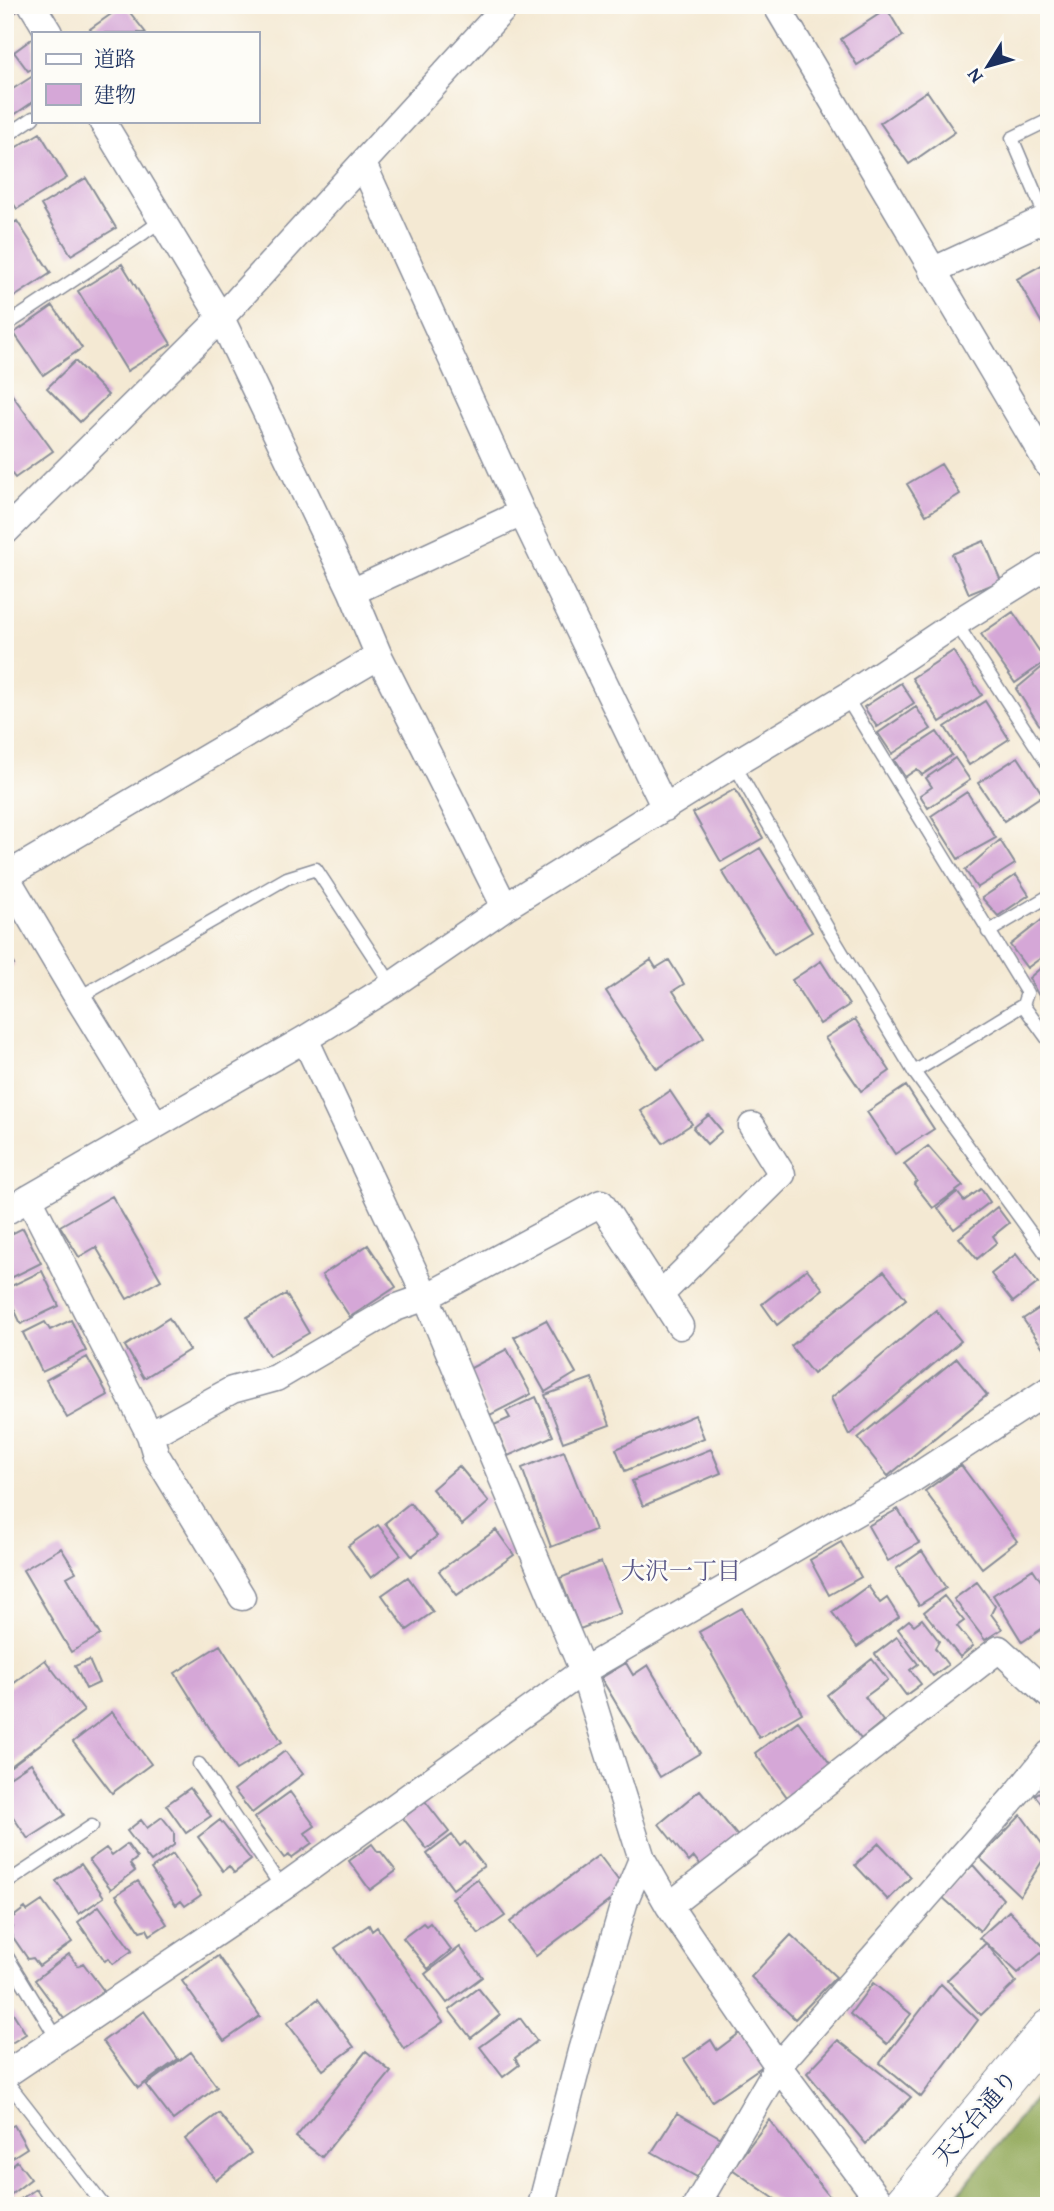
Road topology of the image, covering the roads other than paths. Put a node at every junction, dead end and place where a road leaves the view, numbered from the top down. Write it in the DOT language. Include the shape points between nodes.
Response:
graph roads {
  1 [pos="32,5"];
  2 [pos="508,5"];
  3 [pos="776,5"];
  4 [pos="48,32"];
  5 [pos="32,119"];
  6 [pos="1049,120"];
  7 [pos="104,122"];
  8 [pos="5,137"];
  9 [pos="363,164"];
  10 [pos="1047,218"];
  11 [pos="162,219"];
  12 [pos="932,271"];
  13 [pos="220,318"];
  14 [pos="5,326"];
  15 [pos="1049,466"];
  16 [pos="522,513"];
  17 [pos="5,532"];
  18 [pos="1049,565"];
  19 [pos="352,593"];
  20 [pos="956,623"];
  21 [pos="379,656"];
  22 [pos="846,697"];
  23 [pos="734,764"];
  24 [pos="1049,766"];
  25 [pos="665,808"];
  26 [pos="5,875"];
  27 [pos="1049,896"];
  28 [pos="505,907"];
  29 [pos="988,932"];
  30 [pos="392,985"];
  31 [pos="78,998"];
  32 [pos="1023,1005"];
  33 [pos="305,1039"];
  34 [pos="1049,1041"];
  35 [pos="914,1072"];
  36 [pos="156,1125"];
  37 [pos="752,1126"];
  38 [pos="29,1198"];
  39 [pos="5,1212"];
  40 [pos="1049,1258"];
  41 [pos="660,1295"];
  42 [pos="426,1297"];
  43 [pos="680,1326"];
  44 [pos="1049,1390"];
  45 [pos="150,1435"];
  46 [pos="243,1597"];
  47 [pos="583,1671"];
  48 [pos="1049,1695"];
  49 [pos="1049,1755"];
  50 [pos="199,1764"];
  51 [pos="92,1826"];
  52 [pos="642,1859"];
  53 [pos="5,1884"];
  54 [pos="282,1888"];
  55 [pos="669,1906"];
  56 [pos="5,1953"];
  57 [pos="1049,2028"];
  58 [pos="59,2040"];
  59 [pos="778,2066"];
  60 [pos="5,2077"];
  61 [pos="104,2206"];
  62 [pos="541,2206"];
  63 [pos="696,2206"];
  64 [pos="883,2206"];
  65 [pos="901,2206"];
  1 -- 4 [label="street"];
  2 -- 9 [label="street"];
  3 -- 12 [label="street"];
  5 -- 8 [label="lane"];
  6 -- 10 [label="lane" via="1012,138"];
  7 -- 11 [label="street"];
  9 -- 13 [label="street"];
  9 -- 16 [label="street"];
  10 -- 12 [label="street"];
  11 -- 13 [label="street"];
  11 -- 14 [label="lane"];
  12 -- 15 [label="street"];
  13 -- 17 [label="street"];
  13 -- 19 [label="street"];
  16 -- 19 [label="street"];
  16 -- 25 [label="street"];
  18 -- 20 [label="street"];
  19 -- 21 [label="street"];
  20 -- 22 [label="street"];
  20 -- 24 [label="lane"];
  21 -- 26 [label="street"];
  21 -- 28 [label="street"];
  22 -- 23 [label="street"];
  22 -- 29 [label="lane"];
  23 -- 25 [label="street"];
  23 -- 35 [label="lane"];
  25 -- 28 [label="street"];
  26 -- 31 [label="street"];
  27 -- 29 [label="lane"];
  28 -- 30 [label="street"];
  29 -- 32 [label="lane" via="1027,993"];
  30 -- 31 [label="lane" via="316,869 287,878"];
  30 -- 33 [label="street"];
  31 -- 36 [label="street"];
  32 -- 34 [label="lane"];
  32 -- 35 [label="lane"];
  33 -- 36 [label="street"];
  33 -- 42 [label="street"];
  35 -- 40 [label="lane"];
  36 -- 38 [label="street"];
  37 -- 41 [label="street" via="782,1174"];
  38 -- 39 [label="street"];
  38 -- 45 [label="street"];
  41 -- 42 [label="street" via="601,1203"];
  41 -- 43 [label="street"];
  42 -- 45 [label="street" via="395,1308 276,1378 232,1390"];
  42 -- 47 [label="street"];
  44 -- 47 [label="street" via="905,1484"];
  45 -- 46 [label="street" via="156,1455"];
  47 -- 52 [label="street"];
  47 -- 54 [label="street"];
  48 -- 55 [label="street" via="999,1649"];
  49 -- 59 [label="street"];
  50 -- 54 [label="lane"];
  51 -- 53 [label="lane"];
  52 -- 55 [label="street"];
  52 -- 62 [label="street" via="625,1900"];
  54 -- 58 [label="street"];
  55 -- 59 [label="street"];
  56 -- 58 [label="lane"];
  57 -- 65 [label="main road, 天文台通り"];
  58 -- 60 [label="street"];
  59 -- 63 [label="street"];
  59 -- 64 [label="street"];
  60 -- 61 [label="lane"];
}
